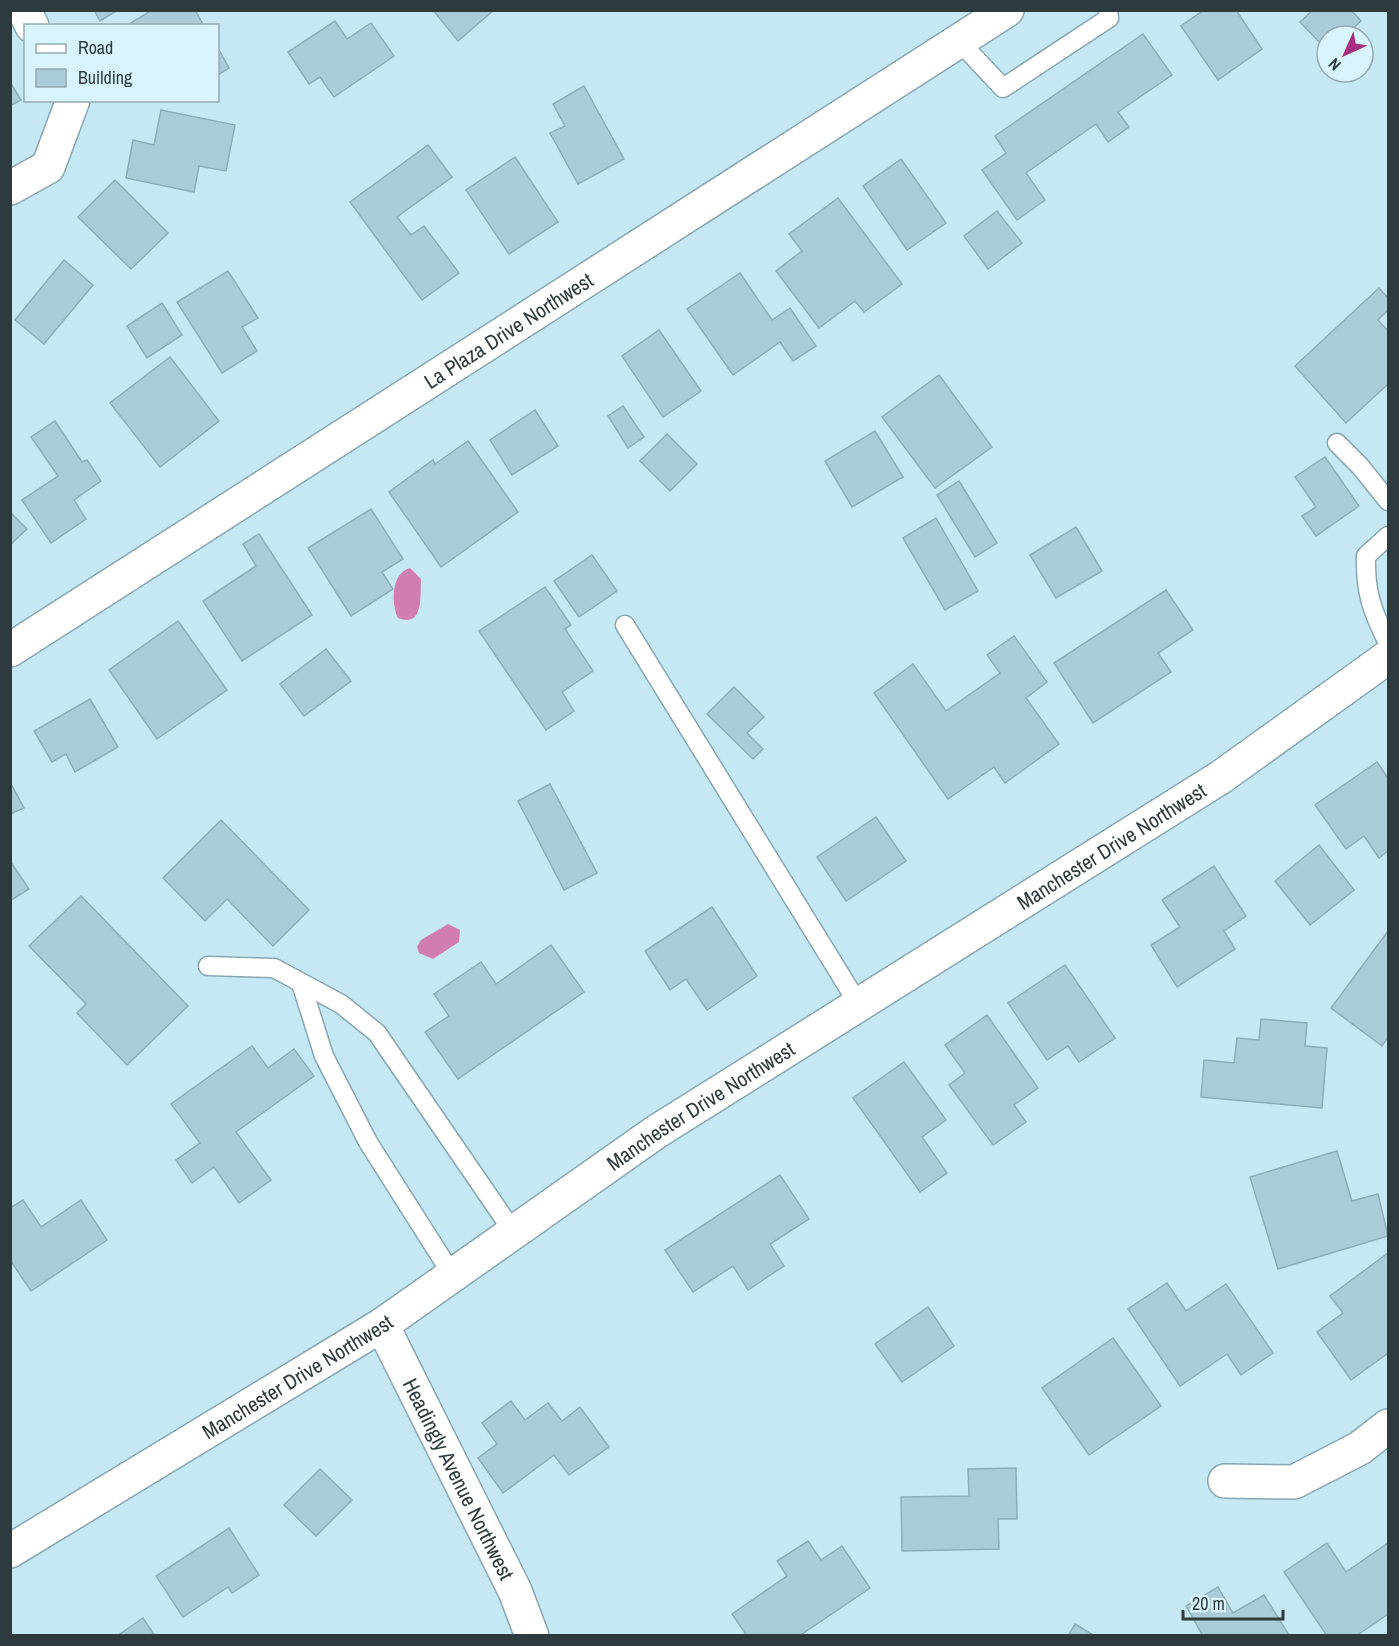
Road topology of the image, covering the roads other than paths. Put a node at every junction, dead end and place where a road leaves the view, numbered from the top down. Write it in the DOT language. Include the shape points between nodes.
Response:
graph roads {
  1 [pos="24,10"];
  2 [pos="1007,10"];
  3 [pos="1108,10"];
  4 [pos="31,24"];
  5 [pos="959,41"];
  6 [pos="72,102"];
  7 [pos="10,189"];
  8 [pos="1337,443"];
  9 [pos="1389,501"];
  10 [pos="1389,536"];
  11 [pos="625,624"];
  12 [pos="10,650"];
  13 [pos="1385,665"];
  14 [pos="208,966"];
  15 [pos="301,983"];
  16 [pos="859,1005"];
  17 [pos="514,1233"];
  18 [pos="453,1276"];
  19 [pos="382,1325"];
  20 [pos="1389,1426"];
  21 [pos="1225,1480"];
  22 [pos="10,1551"];
  23 [pos="532,1635"];
  1 -- 4 [label="street"];
  2 -- 5 [label="street, La Plaza Drive Northwest"];
  3 -- 5 [label="lane" via="1108,18 1003,88"];
  5 -- 12 [label="street, La Plaza Drive Northwest"];
  6 -- 7 [label="street" via="48,167"];
  8 -- 9 [label="lane"];
  10 -- 13 [label="lane" via="1366,556 1366,585"];
  11 -- 16 [label="lane"];
  13 -- 16 [label="street, Manchester Drive Northwest" via="1221,777"];
  14 -- 15 [label="lane" via="274,968"];
  15 -- 17 [label="lane" via="341,1004 377,1034"];
  15 -- 18 [label="lane" via="324,1056 363,1132"];
  16 -- 17 [label="street, Manchester Drive Northwest" via="656,1132"];
  17 -- 18 [label="street, Manchester Drive Northwest"];
  18 -- 19 [label="street, Manchester Drive Northwest"];
  19 -- 22 [label="street, Manchester Drive Northwest"];
  19 -- 23 [label="street, Headingly Avenue Northwest" via="515,1592"];
  20 -- 21 [label="street" via="1360,1448 1294,1482"];
}
